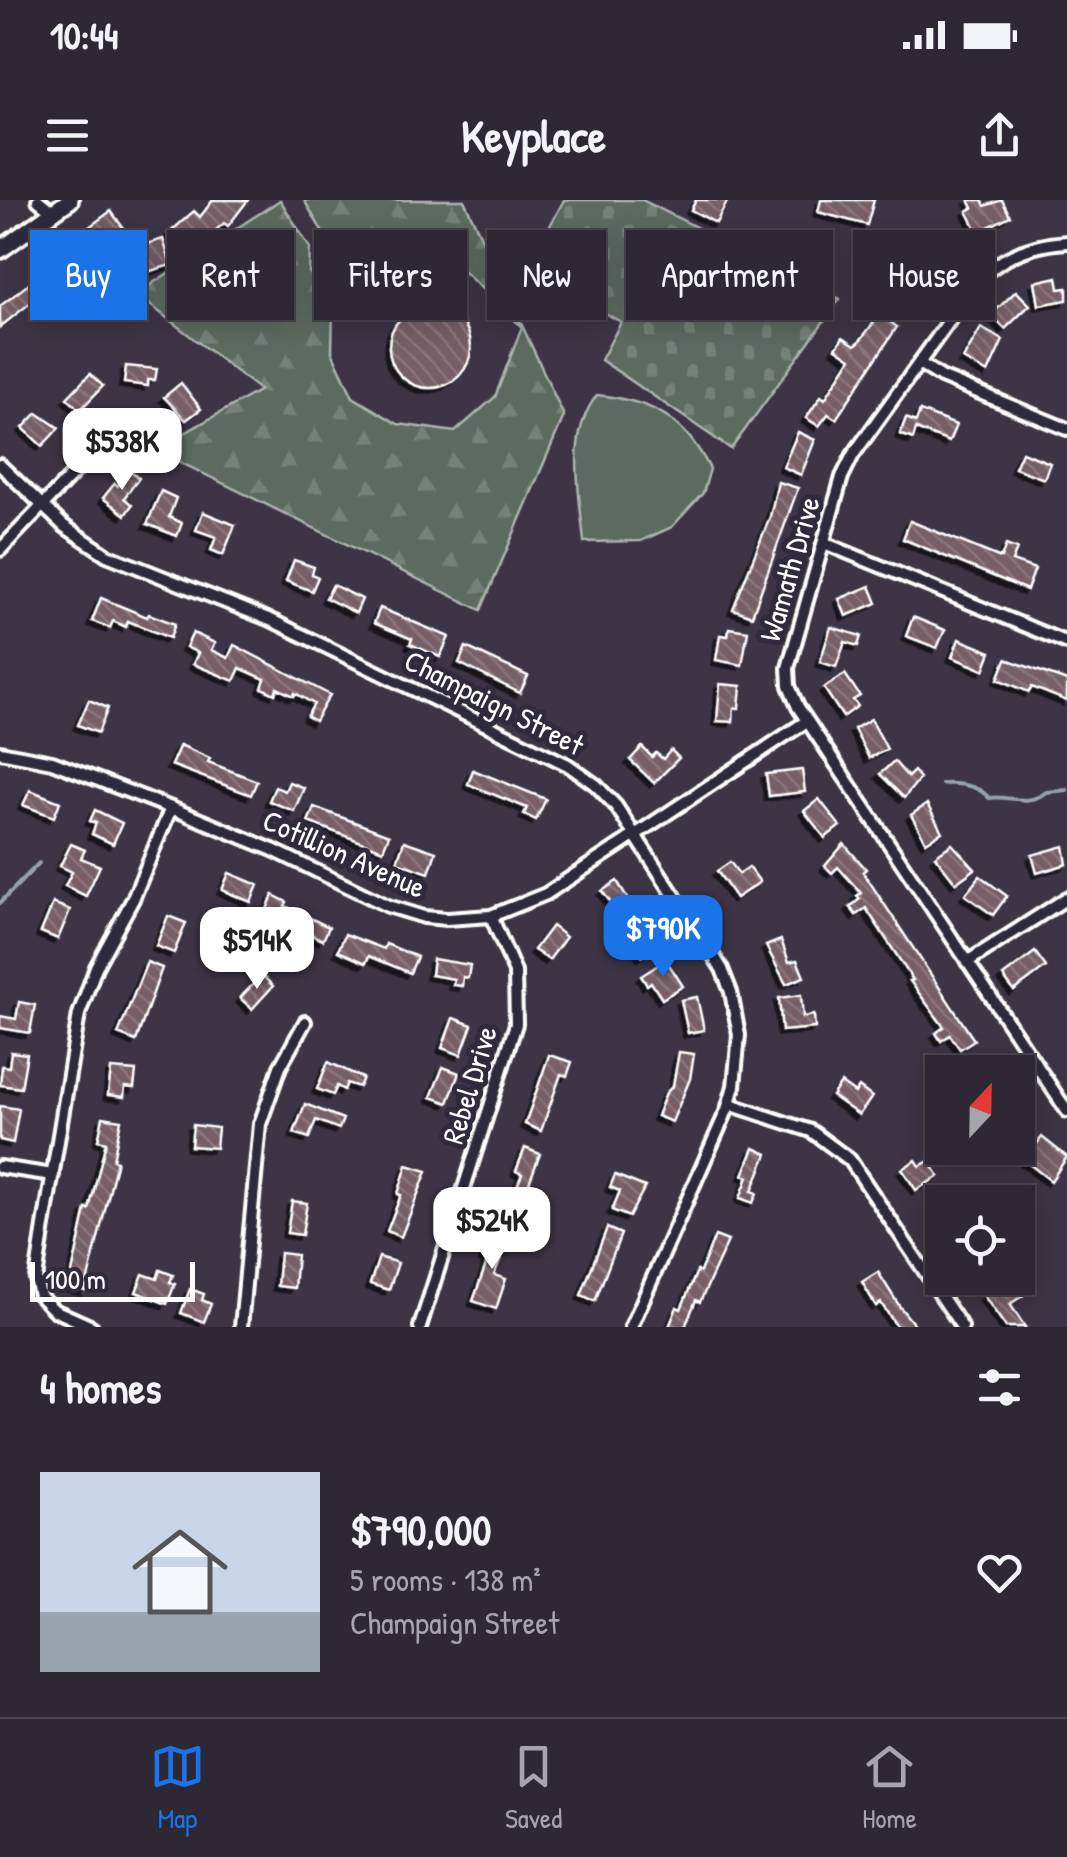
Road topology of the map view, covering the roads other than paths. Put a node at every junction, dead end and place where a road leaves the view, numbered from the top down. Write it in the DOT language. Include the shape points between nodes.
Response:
graph roads {
  1 [pos="38,200"];
  2 [pos="70,200"];
  3 [pos="53,212"];
  4 [pos="1067,242"];
  5 [pos="0,250"];
  6 [pos="918,363"];
  7 [pos="1067,429"];
  8 [pos="126,435"];
  9 [pos="0,465"];
  10 [pos="42,506"];
  11 [pos="824,544"];
  12 [pos="0,550"];
  13 [pos="1067,643"];
  14 [pos="807,721"];
  15 [pos="0,752"];
  16 [pos="171,808"];
  17 [pos="636,835"];
  18 [pos="1067,898"];
  19 [pos="490,916"];
  20 [pos="967,962"];
  21 [pos="305,1022"];
  22 [pos="729,1104"];
  23 [pos="1067,1111"];
  24 [pos="0,1167"];
  25 [pos="53,1175"];
  26 [pos="92,1327"];
  27 [pos="240,1327"];
  28 [pos="420,1327"];
  29 [pos="631,1327"];
  30 [pos="962,1327"];
  1 -- 3 [label="street"];
  2 -- 3 [label="main road"];
  3 -- 5 [label="main road"];
  4 -- 6 [label="street, Wamath Drive" via="1020,251 987,271"];
  6 -- 7 [label="street"];
  6 -- 11 [label="street, Wamath Drive" via="845,469"];
  8 -- 10 [label="street" via="87,459"];
  9 -- 10 [label="street, Champaign Street"];
  10 -- 12 [label="street"];
  10 -- 17 [label="street, Champaign Street" via="107,555 273,621 568,766 609,798"];
  11 -- 13 [label="street"];
  11 -- 14 [label="street, Wamath Drive" via="788,668"];
  14 -- 17 [label="street, Cotillion Avenue"];
  14 -- 20 [label="street, Wamath Drive"];
  15 -- 16 [label="street, Cotillion Avenue" via="52,762"];
  16 -- 19 [label="street, Cotillion Avenue" via="402,911 447,920"];
  16 -- 25 [label="street" via="85,994"];
  17 -- 19 [label="street, Cotillion Avenue" via="546,894"];
  17 -- 22 [label="street, Champaign Street" via="710,947 731,992 739,1047"];
  18 -- 20 [label="street"];
  19 -- 28 [label="street, Rebel Drive" via="515,972 516,1024"];
  20 -- 23 [label="street, Wamath Drive"];
  21 -- 27 [label="street" via="260,1124"];
  22 -- 29 [label="street, Champaign Street"];
  22 -- 30 [label="street" via="811,1131 850,1160"];
  24 -- 25 [label="street"];
  25 -- 26 [label="street" via="36,1286 50,1308"];
}
